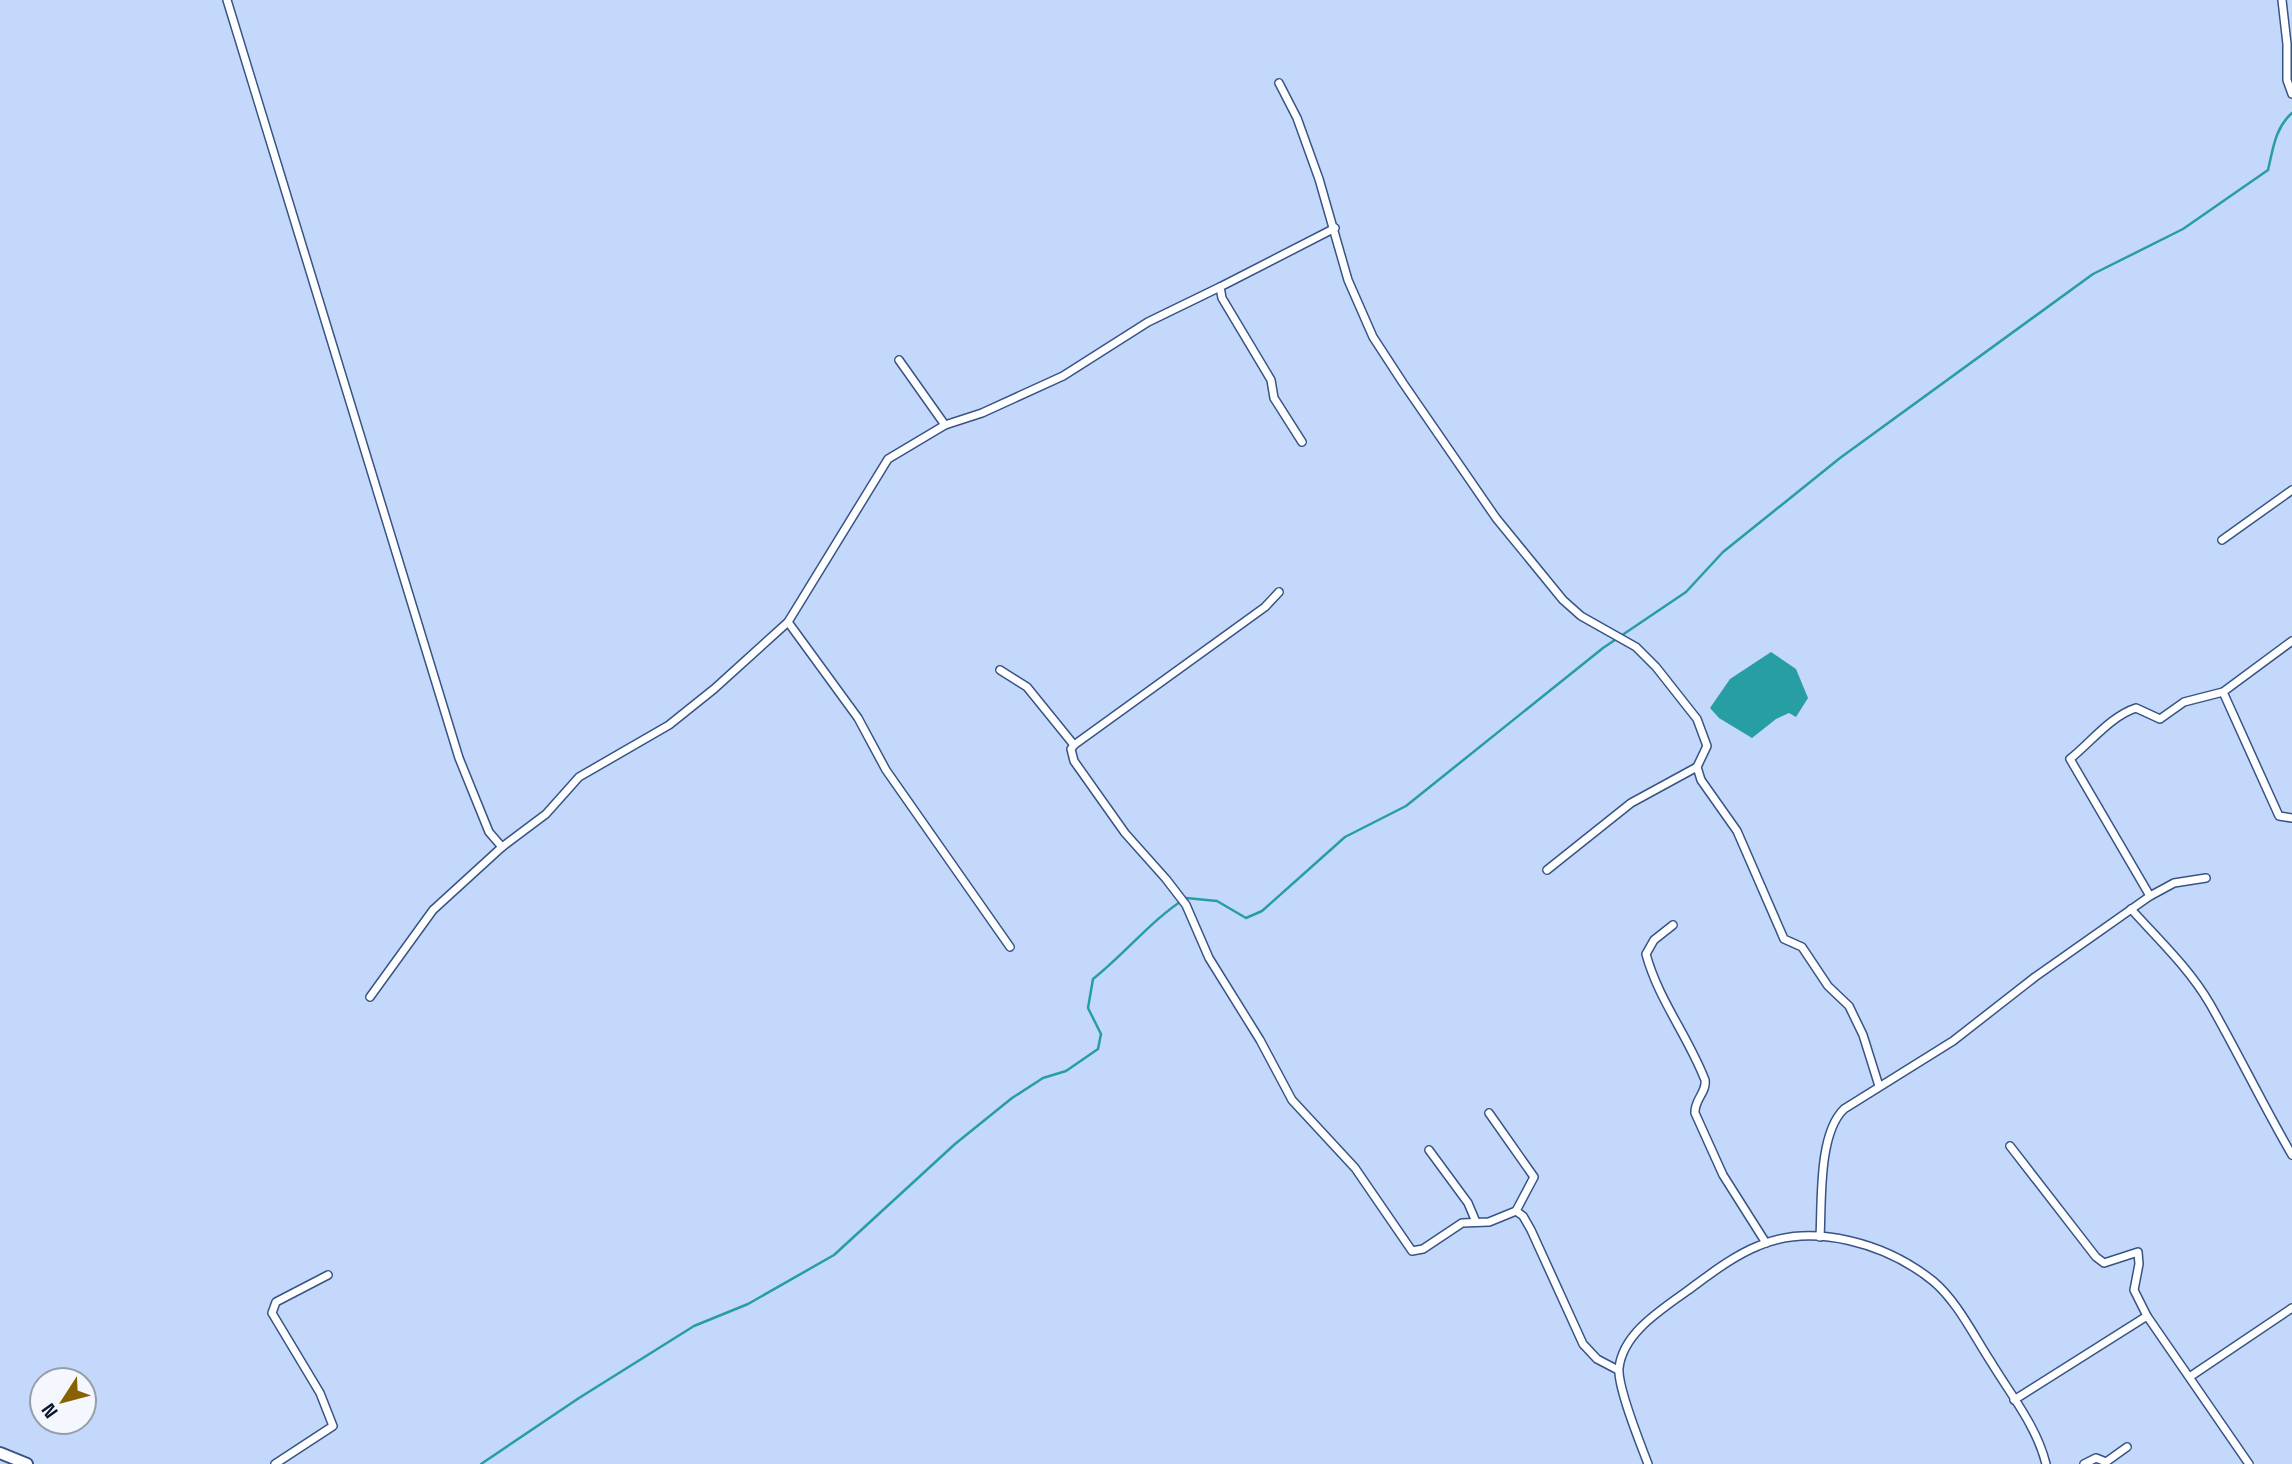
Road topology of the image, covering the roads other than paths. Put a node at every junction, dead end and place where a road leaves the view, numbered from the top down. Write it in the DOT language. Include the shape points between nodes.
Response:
graph roads {
  1 [pos="227,0"];
  2 [pos="2282,0"];
  3 [pos="1279,83"];
  4 [pos="2292,94"];
  5 [pos="1335,228"];
  6 [pos="1220,287"];
  7 [pos="899,360"];
  8 [pos="945,425"];
  9 [pos="1302,442"];
  10 [pos="2292,490"];
  11 [pos="2222,540"];
  12 [pos="1279,592"];
  13 [pos="788,622"];
  14 [pos="2292,641"];
  15 [pos="1000,670"];
  16 [pos="2222,692"];
  17 [pos="1074,745"];
  18 [pos="1697,767"];
  19 [pos="2292,818"];
  20 [pos="502,847"];
  21 [pos="1547,870"];
  22 [pos="2206,878"];
  23 [pos="2150,896"];
  24 [pos="2131,909"];
  25 [pos="1672,925"];
  26 [pos="1010,947"];
  27 [pos="370,997"];
  28 [pos="1879,1086"];
  29 [pos="1489,1113"];
  30 [pos="2010,1146"];
  31 [pos="1429,1150"];
  32 [pos="2292,1155"];
  33 [pos="1516,1211"];
  34 [pos="1476,1222"];
  35 [pos="1820,1237"];
  36 [pos="1766,1243"];
  37 [pos="328,1275"];
  38 [pos="2292,1308"];
  39 [pos="2147,1316"];
  40 [pos="1618,1370"];
  41 [pos="2190,1376"];
  42 [pos="2014,1400"];
  43 [pos="2127,1447"];
  44 [pos="0,1453"];
  45 [pos="27,1464"];
  46 [pos="275,1464"];
  47 [pos="1648,1464"];
  48 [pos="2046,1464"];
  49 [pos="2084,1464"];
  50 [pos="2249,1464"];
  1 -- 20 [label="street" via="459,758 488,832"];
  2 -- 4 [label="street"];
  3 -- 5 [label="street" via="1297,118"];
  5 -- 6 [label="street"];
  5 -- 18 [label="street" via="1348,279 1373,337 1403,383 1496,518 1563,600 1581,616 1636,647 1697,719 1707,746"];
  6 -- 8 [label="street" via="1148,322 1063,376"];
  6 -- 9 [label="street" via="1222,298 1271,380 1274,398"];
  7 -- 8 [label="street"];
  8 -- 13 [label="street" via="888,459"];
  10 -- 11 [label="street"];
  12 -- 17 [label="street" via="1265,607"];
  13 -- 20 [label="street" via="669,725 579,777 546,814"];
  13 -- 26 [label="street" via="858,718 886,770"];
  14 -- 16 [label="street"];
  15 -- 17 [label="street" via="1027,687"];
  16 -- 19 [label="street" via="2279,816"];
  16 -- 23 [label="street" via="2184,702 2160,719 2136,708 2117,714 2070,759"];
  17 -- 34 [label="street" via="1074,761 1089,784 1185,905 1209,958 1261,1040 1292,1100 1355,1168 1407,1247 1423,1250 1462,1223"];
  18 -- 21 [label="street" via="1631,803"];
  18 -- 28 [label="street" via="1737,831 1784,939 1802,947 1828,986 1849,1006"];
  20 -- 27 [label="street" via="433,910"];
  22 -- 23 [label="street" via="2174,883"];
  23 -- 24 [label="street"];
  24 -- 28 [label="street" via="1953,1041"];
  24 -- 32 [label="street" via="2209,1002"];
  25 -- 36 [label="street" via="1646,954 1659,991 1705,1080 1695,1113 1723,1175"];
  28 -- 35 [label="street" via="1844,1109 1832,1124"];
  29 -- 33 [label="street" via="1534,1177"];
  30 -- 39 [label="street" via="2096,1257 2104,1263 2138,1252 2134,1290"];
  31 -- 34 [label="street" via="1468,1203"];
  33 -- 34 [label="street"];
  33 -- 40 [label="street" via="1531,1230 1583,1344 1597,1359"];
  35 -- 36 [label="street"];
  35 -- 42 [label="street" via="1869,1246 1934,1282"];
  36 -- 40 [label="street" via="1711,1274 1647,1321 1630,1342"];
  37 -- 46 [label="street" via="276,1303 272,1313 320,1393 332,1426"];
  38 -- 41 [label="street"];
  39 -- 41 [label="street"];
  39 -- 42 [label="street"];
  40 -- 47 [label="street"];
  41 -- 50 [label="street"];
  42 -- 48 [label="street" via="2041,1443"];
  43 -- 49 [label="street" via="2106,1462 2096,1458"];
  44 -- 45 [label="main road"];
}
